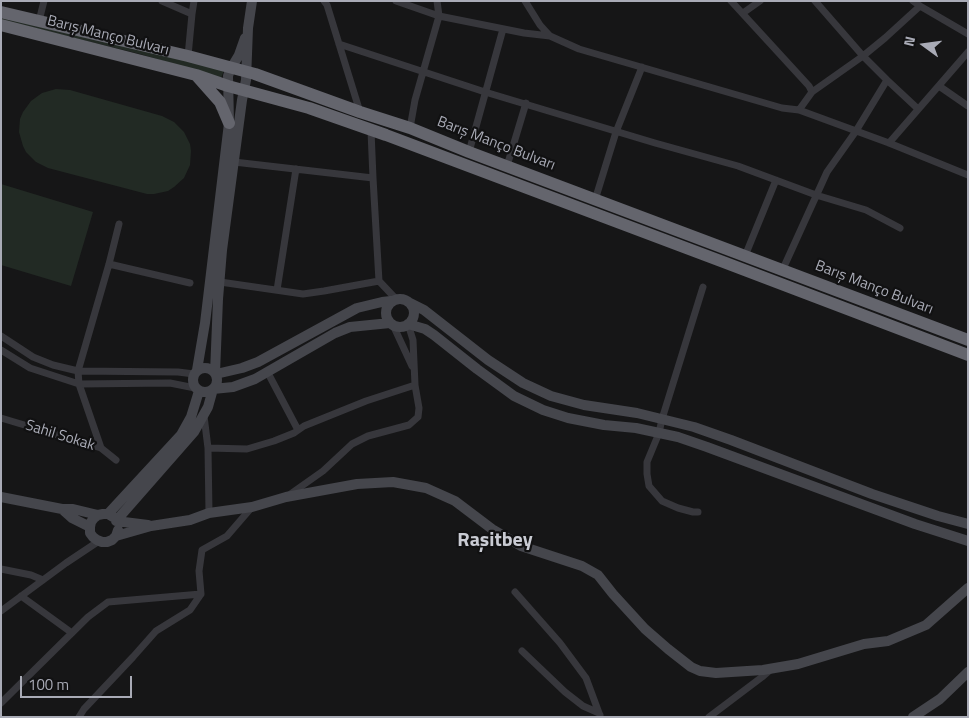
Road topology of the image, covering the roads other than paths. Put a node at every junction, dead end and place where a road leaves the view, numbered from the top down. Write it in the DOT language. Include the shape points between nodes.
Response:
graph roads {
  1 [pos="44,1"];
  2 [pos="162,1"];
  3 [pos="194,1"];
  4 [pos="252,1"];
  5 [pos="324,1"];
  6 [pos="396,1"];
  7 [pos="437,1"];
  8 [pos="525,1"];
  9 [pos="731,1"];
  10 [pos="760,1"];
  11 [pos="815,1"];
  12 [pos="916,4"];
  13 [pos="1,12"];
  14 [pos="742,13"];
  15 [pos="192,14"];
  16 [pos="439,16"];
  17 [pos="39,21"];
  18 [pos="1,26"];
  19 [pos="248,28"];
  20 [pos="503,29"];
  21 [pos="968,34"];
  22 [pos="550,36"];
  23 [pos="339,44"];
  24 [pos="968,52"];
  25 [pos="188,56"];
  26 [pos="863,56"];
  27 [pos="232,67"];
  28 [pos="642,67"];
  29 [pos="247,71"];
  30 [pos="423,72"];
  31 [pos="196,75"];
  32 [pos="887,80"];
  33 [pos="228,86"];
  34 [pos="939,86"];
  35 [pos="243,90"];
  36 [pos="485,92"];
  37 [pos="812,92"];
  38 [pos="526,103"];
  39 [pos="968,106"];
  40 [pos="917,108"];
  41 [pos="799,110"];
  42 [pos="360,112"];
  43 [pos="229,123"];
  44 [pos="410,128"];
  45 [pos="371,130"];
  46 [pos="856,131"];
  47 [pos="616,132"];
  48 [pos="889,143"];
  49 [pos="469,152"];
  50 [pos="234,162"];
  51 [pos="507,166"];
  52 [pos="296,169"];
  53 [pos="968,175"];
  54 [pos="373,178"];
  55 [pos="776,180"];
  56 [pos="816,195"];
  57 [pos="595,200"];
  58 [pos="119,224"];
  59 [pos="900,228"];
  60 [pos="745,256"];
  61 [pos="110,264"];
  62 [pos="782,270"];
  63 [pos="379,281"];
  64 [pos="190,282"];
  65 [pos="220,282"];
  66 [pos="703,287"];
  67 [pos="277,290"];
  68 [pos="394,300"];
  69 [pos="410,303"];
  70 [pos="391,324"];
  71 [pos="408,324"];
  72 [pos="1,336"];
  73 [pos="968,340"];
  74 [pos="1,350"];
  75 [pos="968,355"];
  76 [pos="78,371"];
  77 [pos="414,371"];
  78 [pos="195,372"];
  79 [pos="268,373"];
  80 [pos="216,374"];
  81 [pos="80,384"];
  82 [pos="415,384"];
  83 [pos="213,389"];
  84 [pos="197,390"];
  85 [pos="204,416"];
  86 [pos="1,418"];
  87 [pos="662,419"];
  88 [pos="298,430"];
  89 [pos="659,433"];
  90 [pos="101,448"];
  91 [pos="208,448"];
  92 [pos="116,460"];
  93 [pos="1,497"];
  94 [pos="286,497"];
  95 [pos="252,507"];
  96 [pos="62,509"];
  97 [pos="698,512"];
  98 [pos="209,513"];
  99 [pos="108,517"];
  100 [pos="968,524"];
  101 [pos="151,526"];
  102 [pos="90,527"];
  103 [pos="116,536"];
  104 [pos="98,541"];
  105 [pos="968,541"];
  106 [pos="1,569"];
  107 [pos="43,580"];
  108 [pos="968,588"];
  109 [pos="515,592"];
  110 [pos="201,594"];
  111 [pos="21,596"];
  112 [pos="1,611"];
  113 [pos="72,633"];
  114 [pos="522,651"];
  115 [pos="771,669"];
  116 [pos="968,672"];
  117 [pos="1,703"];
  118 [pos="600,715"];
  119 [pos="79,717"];
  120 [pos="709,717"];
  121 [pos="913,717"];
  1 -- 17 [label="street"];
  2 -- 15 [label="street"];
  3 -- 15 [label="street"];
  4 -- 19 [label="street"];
  5 -- 23 [label="street"];
  6 -- 16 [label="street"];
  7 -- 16 [label="street"];
  8 -- 22 [label="street"];
  9 -- 14 [label="street"];
  10 -- 14 [label="street"];
  11 -- 26 [label="street"];
  12 -- 21 [label="street"];
  12 -- 26 [label="street" via="885,38"];
  13 -- 17 [label="highway, Barış Manço Bulvarı"];
  14 -- 37 [label="street"];
  15 -- 25 [label="street"];
  16 -- 20 [label="street"];
  16 -- 30 [label="street"];
  17 -- 25 [label="highway, Barış Manço Bulvarı"];
  18 -- 31 [label="highway, Barış Manço Bulvarı"];
  19 -- 27 [label="street"];
  19 -- 29 [label="street"];
  20 -- 22 [label="street"];
  20 -- 36 [label="street"];
  22 -- 28 [label="street" via="579,49"];
  23 -- 30 [label="street"];
  23 -- 42 [label="street"];
  24 -- 34 [label="street"];
  25 -- 27 [label="highway, Barış Manço Bulvarı"];
  26 -- 32 [label="street"];
  26 -- 37 [label="street"];
  27 -- 29 [label="highway, Barış Manço Bulvarı"];
  27 -- 33 [label="street"];
  28 -- 41 [label="street" via="782,108"];
  28 -- 47 [label="street"];
  29 -- 35 [label="street"];
  29 -- 42 [label="highway, Barış Manço Bulvarı"];
  30 -- 36 [label="street"];
  30 -- 44 [label="street"];
  31 -- 33 [label="highway, Barış Manço Bulvarı"];
  31 -- 43 [label="highway" via="220,102"];
  32 -- 40 [label="street"];
  32 -- 46 [label="street"];
  33 -- 35 [label="highway, Barış Manço Bulvarı"];
  33 -- 43 [label="street"];
  34 -- 39 [label="street"];
  34 -- 40 [label="street"];
  35 -- 45 [label="highway, Barış Manço Bulvarı"];
  35 -- 50 [label="street"];
  36 -- 38 [label="street"];
  36 -- 49 [label="street"];
  37 -- 41 [label="street"];
  38 -- 47 [label="street"];
  38 -- 51 [label="street"];
  40 -- 48 [label="street"];
  41 -- 46 [label="street"];
  42 -- 44 [label="highway, Barış Manço Bulvarı"];
  43 -- 78 [label="street" via="205,323"];
  44 -- 49 [label="highway, Barış Manço Bulvarı"];
  45 -- 54 [label="street"];
  45 -- 75 [label="highway, Barış Manço Bulvarı"];
  46 -- 48 [label="street"];
  46 -- 56 [label="street" via="827,172"];
  47 -- 55 [label="street"];
  47 -- 57 [label="street"];
  48 -- 53 [label="street"];
  49 -- 51 [label="highway, Barış Manço Bulvarı"];
  50 -- 52 [label="street"];
  50 -- 65 [label="street"];
  51 -- 57 [label="highway, Barış Manço Bulvarı"];
  52 -- 54 [label="street"];
  52 -- 67 [label="street"];
  54 -- 63 [label="street"];
  55 -- 56 [label="street"];
  55 -- 60 [label="street"];
  56 -- 59 [label="street" via="866,210"];
  56 -- 62 [label="street"];
  57 -- 60 [label="highway, Barış Manço Bulvarı"];
  58 -- 61 [label="street"];
  60 -- 62 [label="highway, Barış Manço Bulvarı"];
  61 -- 64 [label="street"];
  61 -- 76 [label="street"];
  62 -- 73 [label="highway, Barış Manço Bulvarı"];
  63 -- 67 [label="street" via="303,294"];
  63 -- 68 [label="street"];
  65 -- 67 [label="street"];
  65 -- 80 [label="street"];
  66 -- 87 [label="street"];
  68 -- 69 [label="street"];
  68 -- 70 [label="street" via="386,312"];
  68 -- 80 [label="street" via="357,308 258,362"];
  69 -- 71 [label="street" via="414,311"];
  69 -- 87 [label="street" via="424,310 488,360 523,383 551,396"];
  70 -- 71 [label="street" via="398,327"];
  70 -- 77 [label="street"];
  70 -- 79 [label="street" via="350,326"];
  71 -- 77 [label="street" via="413,340"];
  71 -- 89 [label="street" via="425,329 514,396 543,410 568,418"];
  72 -- 76 [label="street" via="33,357"];
  74 -- 81 [label="street" via="30,368"];
  76 -- 78 [label="street"];
  76 -- 81 [label="street"];
  77 -- 82 [label="street"];
  78 -- 80 [label="street" via="207,367"];
  78 -- 84 [label="street" via="192,379"];
  79 -- 83 [label="street" via="233,387"];
  79 -- 88 [label="street"];
  80 -- 83 [label="street" via="217,383"];
  81 -- 84 [label="street" via="170,383"];
  81 -- 90 [label="street"];
  82 -- 88 [label="street"];
  82 -- 94 [label="street" via="418,417 409,425 368,436 352,444 323,471"];
  83 -- 84 [label="street" via="206,392"];
  83 -- 85 [label="street"];
  84 -- 99 [label="street" via="191,417 180,435"];
  85 -- 91 [label="street"];
  85 -- 99 [label="street" via="194,432"];
  86 -- 90 [label="street, Sahil Sokak"];
  87 -- 89 [label="street"];
  87 -- 100 [label="street" via="712,433 872,494"];
  88 -- 91 [label="street" via="247,449"];
  89 -- 97 [label="street" via="647,462 649,486 662,501"];
  89 -- 105 [label="street" via="707,447"];
  90 -- 92 [label="street, Sahil Sokak"];
  91 -- 98 [label="street"];
  93 -- 96 [label="street"];
  94 -- 95 [label="street"];
  94 -- 115 [label="street" via="357,484 393,482 426,488 455,501 521,546 582,566 598,575 645,629 691,667 716,672"];
  95 -- 98 [label="street"];
  95 -- 110 [label="street" via="227,536 202,550"];
  96 -- 99 [label="street"];
  96 -- 102 [label="street"];
  98 -- 101 [label="street" via="190,520"];
  99 -- 101 [label="street"];
  99 -- 102 [label="street" via="94,518"];
  99 -- 103 [label="street" via="118,526"];
  101 -- 103 [label="street"];
  102 -- 104 [label="street" via="90,533"];
  103 -- 104 [label="street" via="107,542"];
  104 -- 107 [label="street"];
  106 -- 107 [label="street"];
  107 -- 111 [label="street"];
  108 -- 115 [label="street" via="926,625 888,641 864,644"];
  109 -- 118 [label="street" via="586,678"];
  110 -- 113 [label="street" via="108,602"];
  110 -- 119 [label="street" via="190,610 156,631"];
  111 -- 112 [label="street"];
  111 -- 113 [label="street"];
  113 -- 117 [label="street"];
  114 -- 118 [label="street" via="565,692"];
  115 -- 120 [label="street"];
  116 -- 121 [label="street" via="940,699"];
}
